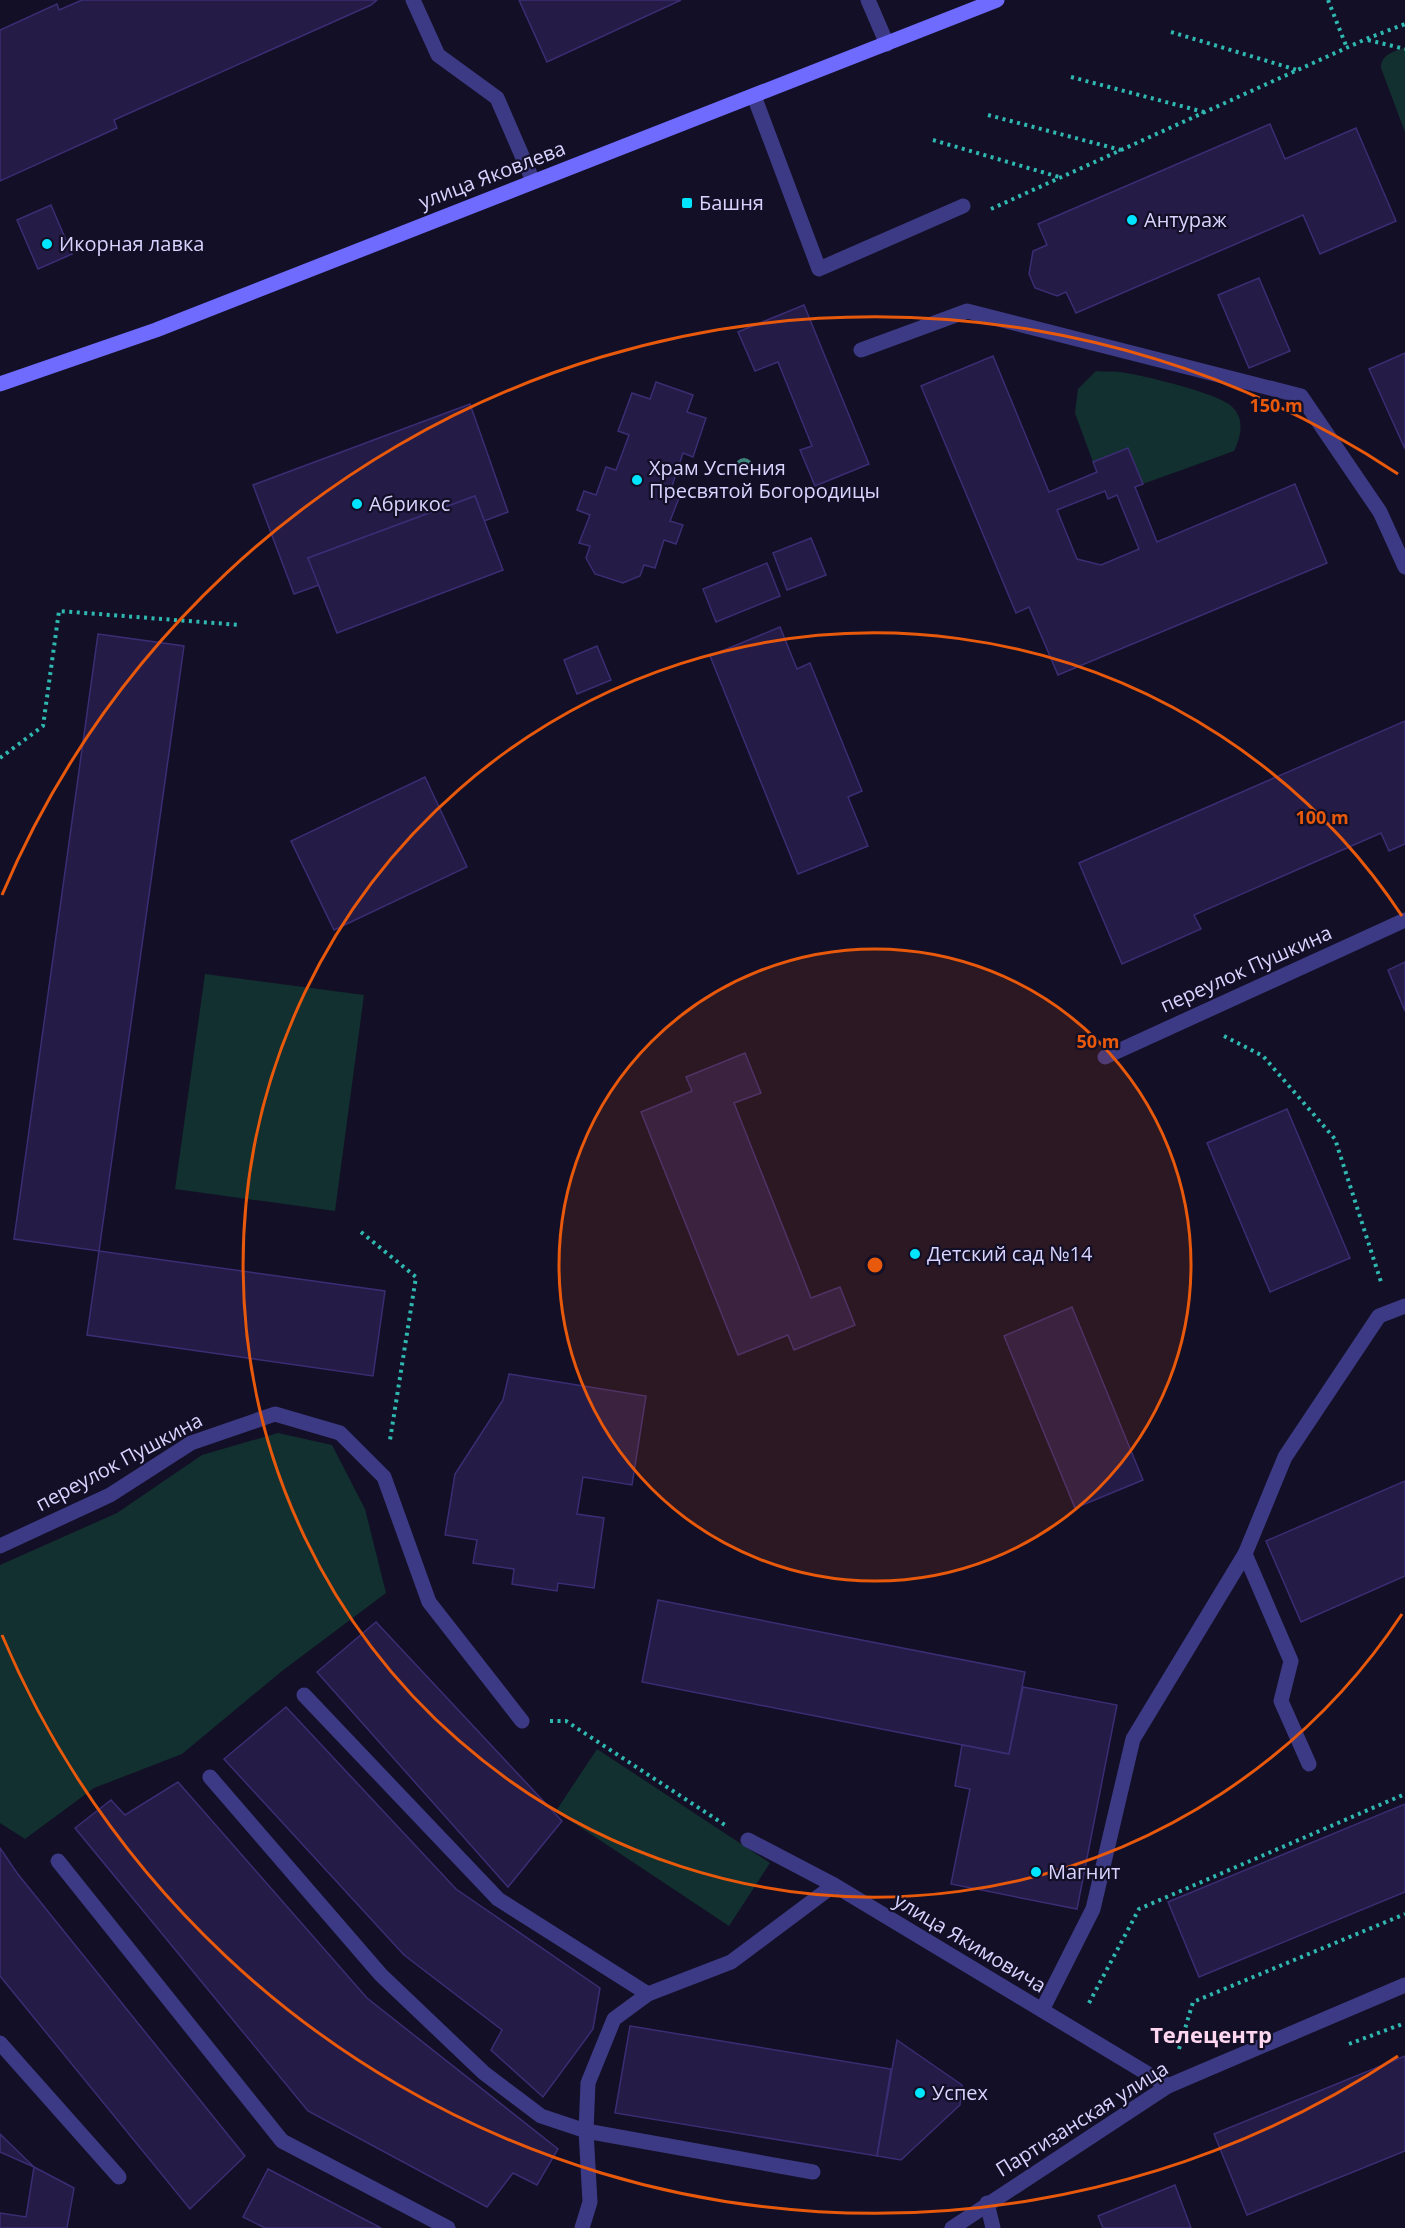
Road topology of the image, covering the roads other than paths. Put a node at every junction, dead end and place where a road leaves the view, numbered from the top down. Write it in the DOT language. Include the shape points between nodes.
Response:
graph roads {
  1 [pos="413,0"];
  2 [pos="868,0"];
  3 [pos="997,0"];
  4 [pos="887,44"];
  5 [pos="754,96"];
  6 [pos="533,181"];
  7 [pos="963,206"];
  8 [pos="861,350"];
  9 [pos="0,384"];
  10 [pos="1405,567"];
  11 [pos="1405,920"];
  12 [pos="1105,1057"];
  13 [pos="1398,1309"];
  14 [pos="0,1546"];
  15 [pos="1245,1554"];
  16 [pos="304,1695"];
  17 [pos="522,1721"];
  18 [pos="1309,1764"];
  19 [pos="210,1777"];
  20 [pos="748,1840"];
  21 [pos="58,1862"];
  22 [pos="834,1885"];
  23 [pos="1405,1985"];
  24 [pos="648,1994"];
  25 [pos="1042,2010"];
  26 [pos="0,2043"];
  27 [pos="1168,2086"];
  28 [pos="586,2131"];
  29 [pos="813,2172"];
  30 [pos="118,2177"];
  31 [pos="987,2203"];
  32 [pos="448,2228"];
  33 [pos="582,2228"];
  34 [pos="952,2228"];
  35 [pos="993,2228"];
  1 -- 6 [label="street" via="438,55 497,98"];
  2 -- 4 [label="street"];
  3 -- 4 [label="main road, улица Яковлева"];
  4 -- 5 [label="main road, улица Яковлева"];
  5 -- 6 [label="main road, улица Яковлева"];
  5 -- 7 [label="street" via="819,269"];
  6 -- 9 [label="main road, улица Яковлева" via="156,330"];
  8 -- 10 [label="street" via="967,311 1301,396 1380,512"];
  11 -- 12 [label="street, переулок Пушкина"];
  13 -- 15 [label="street" via="1379,1316 1285,1456"];
  14 -- 17 [label="street, переулок Пушкина" via="110,1495 191,1443 275,1414 340,1432 384,1476 429,1602"];
  15 -- 18 [label="street" via="1291,1660 1281,1701"];
  15 -- 25 [label="street" via="1133,1739 1093,1909"];
  16 -- 24 [label="street" via="498,1899"];
  19 -- 28 [label="street" via="381,1975 484,2073 541,2116"];
  20 -- 22 [label="street, улица Якимовича"];
  21 -- 32 [label="street" via="282,2141"];
  22 -- 24 [label="street" via="731,1962"];
  22 -- 25 [label="street, улица Якимовича"];
  23 -- 27 [label="street, Партизанская улица"];
  24 -- 28 [label="street" via="614,2019 588,2083"];
  25 -- 27 [label="street, улица Якимовича"];
  26 -- 30 [label="street"];
  27 -- 31 [label="street, Партизанская улица"];
  28 -- 29 [label="street"];
  28 -- 33 [label="street" via="590,2202"];
  31 -- 34 [label="street, Партизанская улица"];
  31 -- 35 [label="street"];
}
